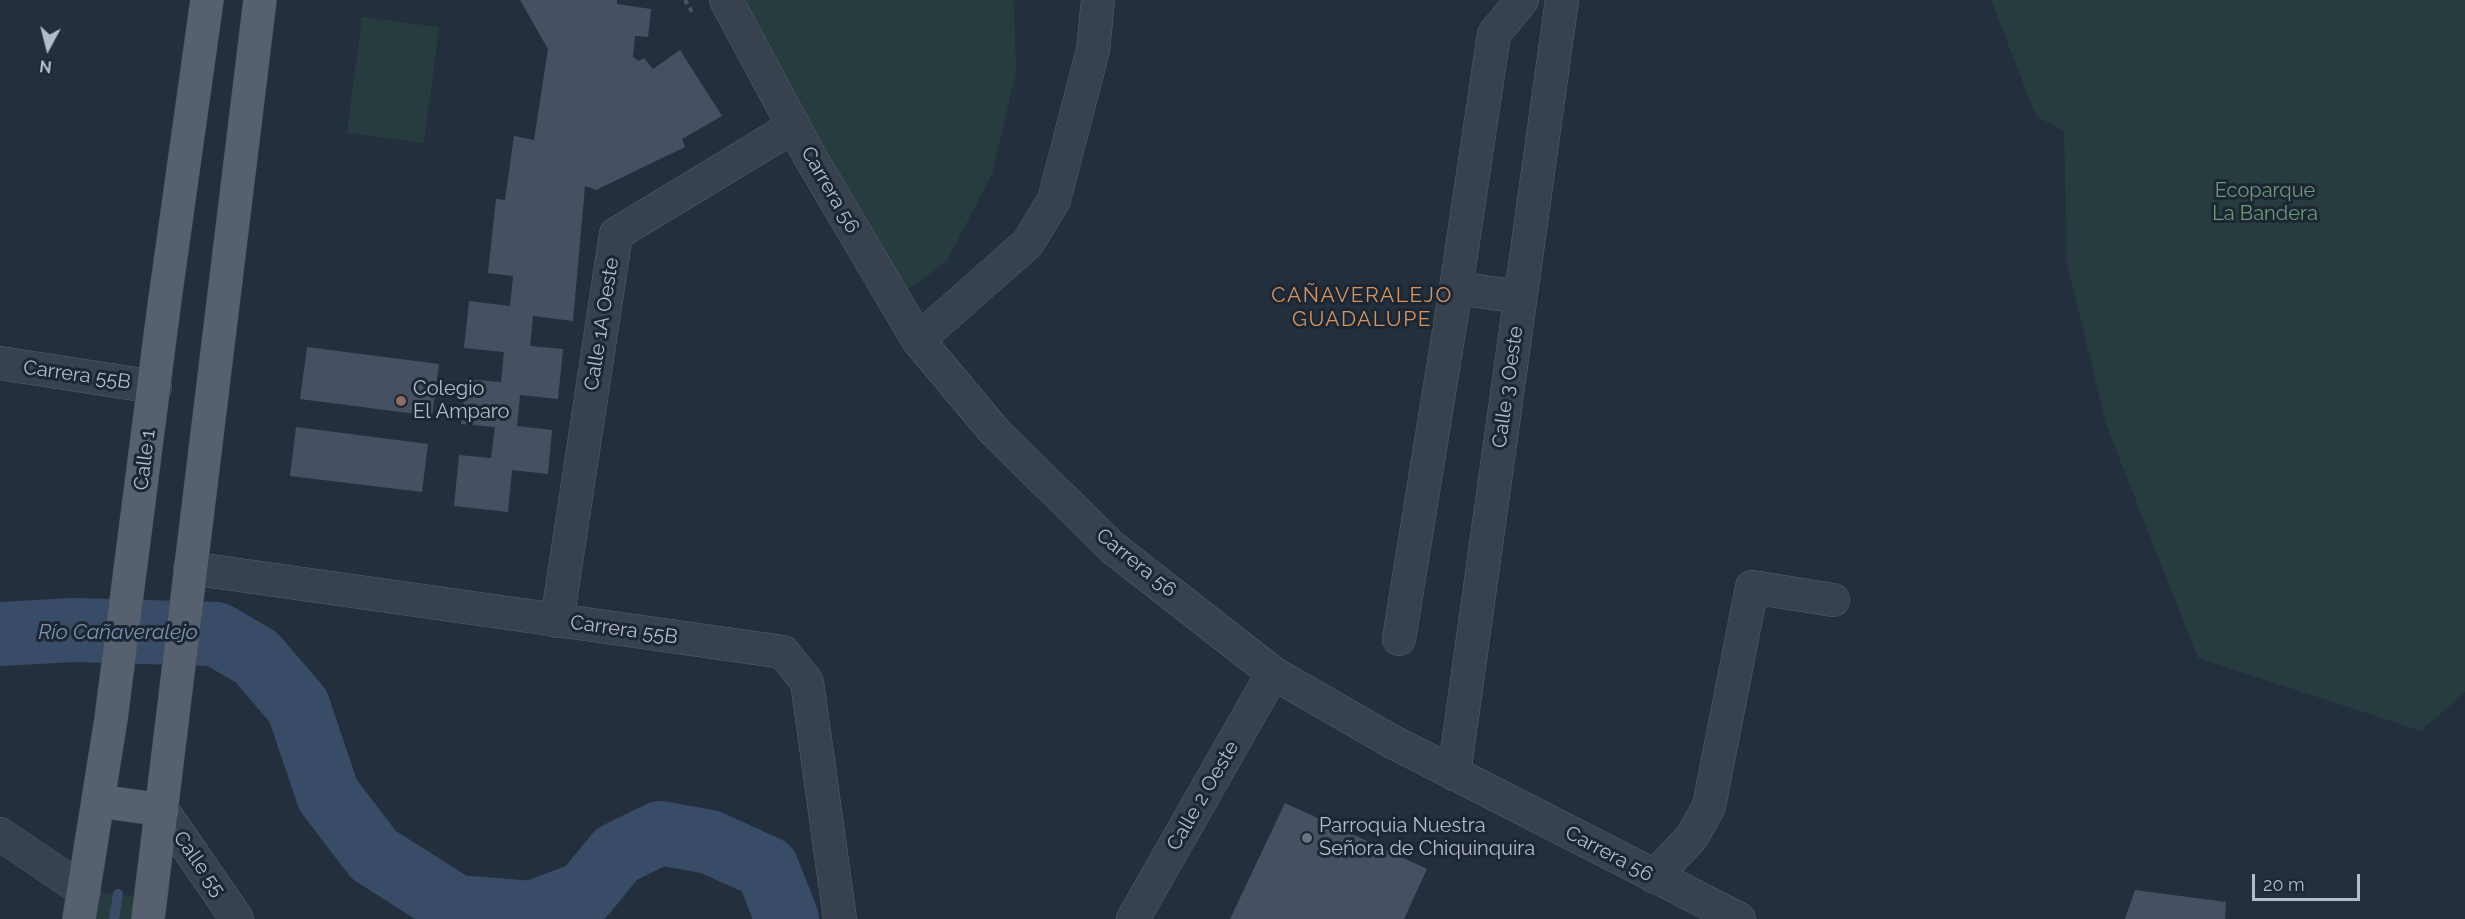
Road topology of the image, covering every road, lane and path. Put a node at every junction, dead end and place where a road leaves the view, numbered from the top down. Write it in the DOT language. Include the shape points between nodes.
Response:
graph roads {
  1 [pos="207,0"];
  2 [pos="260,0"];
  3 [pos="726,0"];
  4 [pos="1098,0"];
  5 [pos="1522,0"];
  6 [pos="1562,0"];
  7 [pos="794,126"];
  8 [pos="1456,288"];
  9 [pos="1520,297"];
  10 [pos="918,340"];
  11 [pos="0,363"];
  12 [pos="155,387"];
  13 [pos="188,583"];
  14 [pos="1833,600"];
  15 [pos="557,621"];
  16 [pos="1398,639"];
  17 [pos="1273,673"];
  18 [pos="1454,774"];
  19 [pos="99,801"];
  20 [pos="162,810"];
  21 [pos="0,834"];
  22 [pos="1654,877"];
  23 [pos="82,905"];
  24 [pos="148,919"];
  25 [pos="237,919"];
  26 [pos="840,919"];
  27 [pos="1133,919"];
  28 [pos="1739,919"];
  1 -- 12 [label="main road, Calle 1"];
  2 -- 13 [label="main road"];
  3 -- 7 [label="street, Carrera 56"];
  4 -- 10 [label="street" via="1093,50 1054,200 1028,243"];
  5 -- 8 [label="street" via="1494,34"];
  6 -- 9 [label="street, Calle 3 Oeste"];
  7 -- 10 [label="street, Carrera 56"];
  7 -- 15 [label="street, Calle 1A Oeste" via="616,234"];
  8 -- 9 [label="street"];
  8 -- 16 [label="street"];
  9 -- 18 [label="street, Calle 3 Oeste"];
  10 -- 17 [label="street, Carrera 56" via="995,432 1113,548"];
  11 -- 12 [label="street, Carrera 55B"];
  12 -- 19 [label="main road, Calle 1"];
  13 -- 15 [label="street, Carrera 55B"];
  13 -- 20 [label="main road"];
  14 -- 22 [label="street" via="1752,587 1709,806 1692,837"];
  15 -- 26 [label="street, Carrera 55B" via="783,652 807,682"];
  17 -- 18 [label="street, Carrera 56"];
  17 -- 27 [label="street, Calle 2 Oeste"];
  18 -- 22 [label="street, Carrera 56"];
  19 -- 20 [label="main road"];
  19 -- 23 [label="main road, Calle 1"];
  20 -- 24 [label="main road"];
  20 -- 25 [label="street, Calle 55"];
  21 -- 23 [label="street"];
  22 -- 28 [label="street, Carrera 56"];
}
